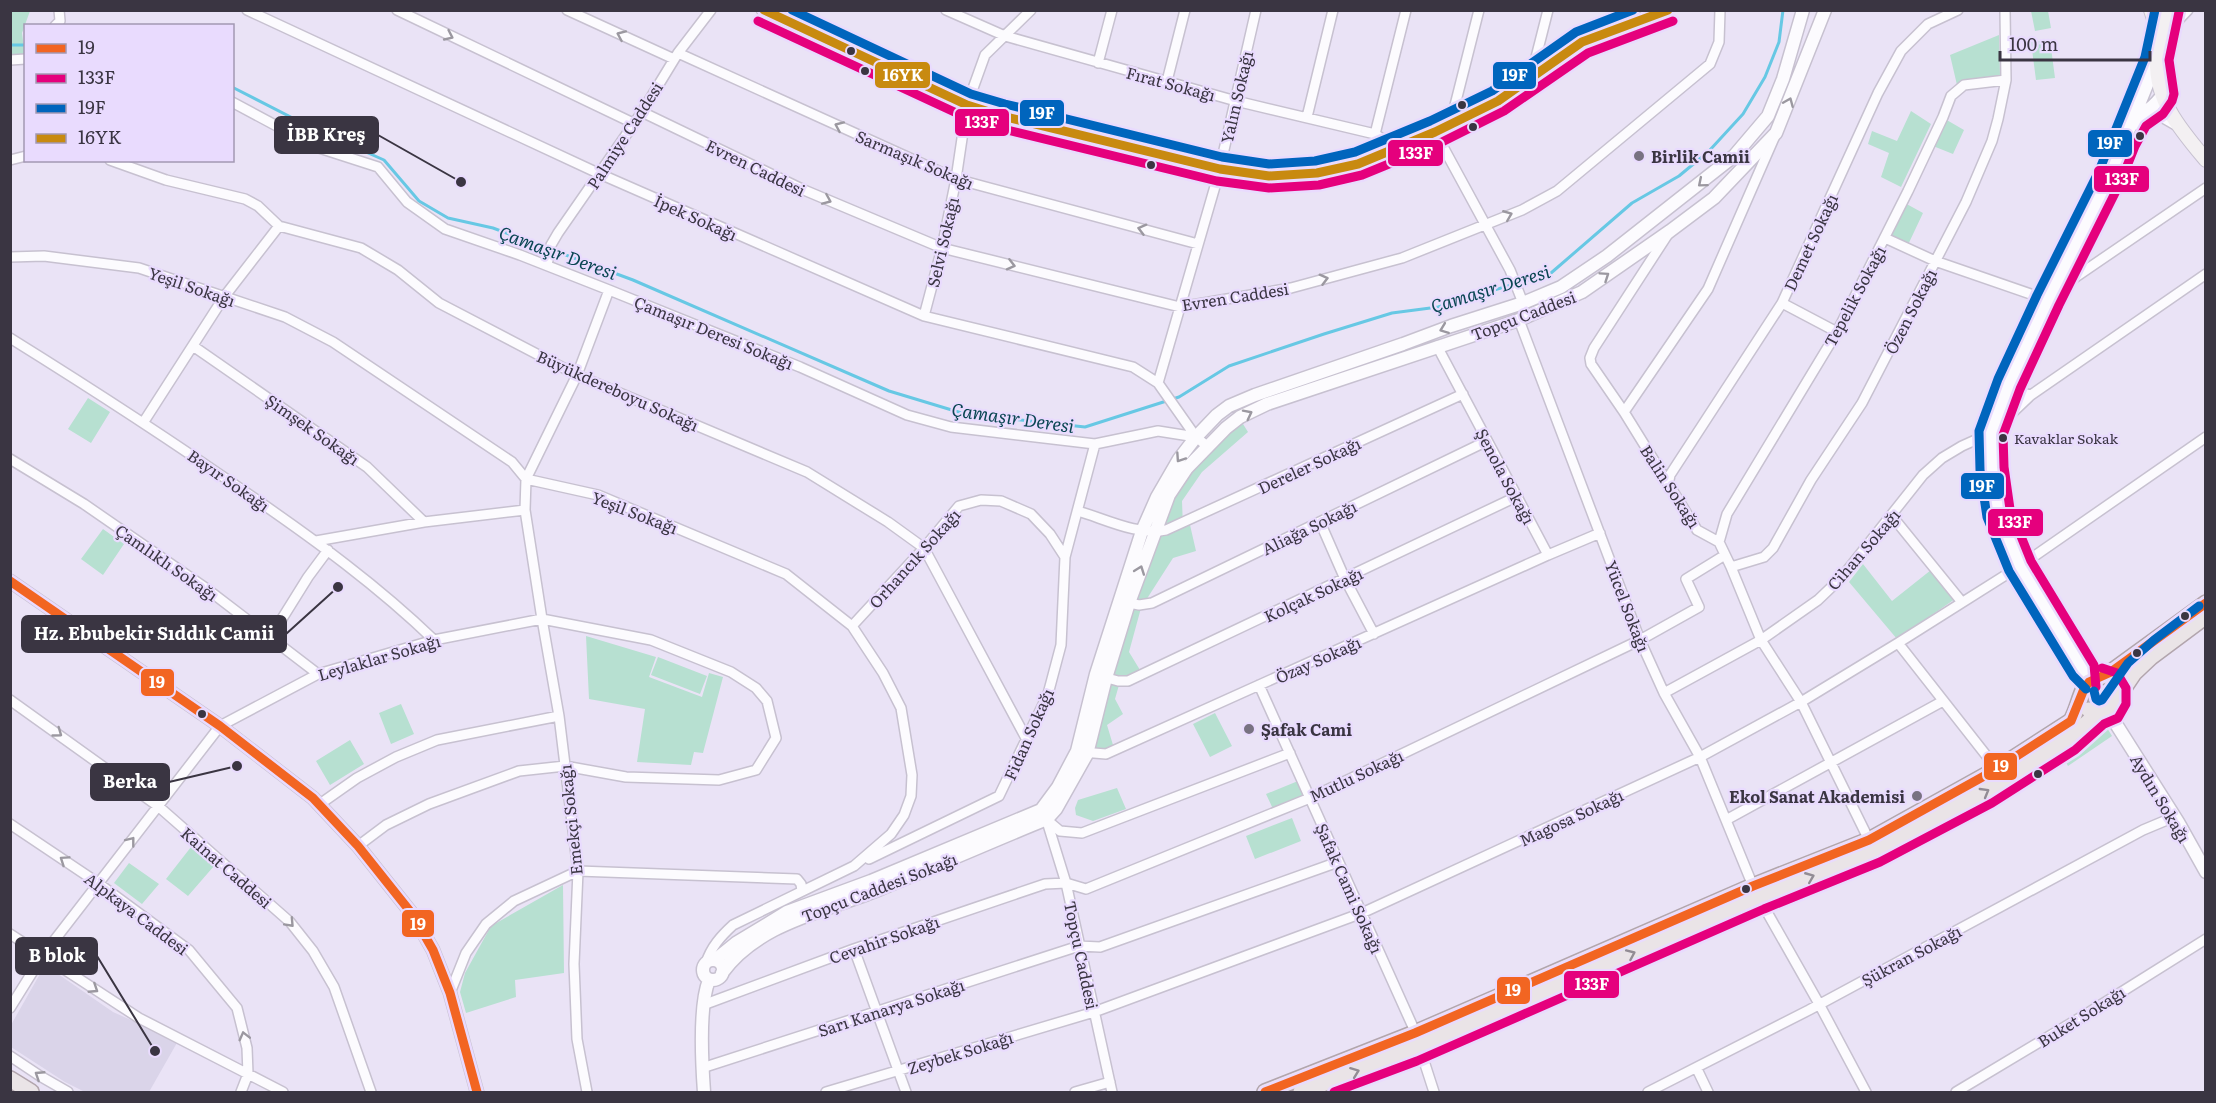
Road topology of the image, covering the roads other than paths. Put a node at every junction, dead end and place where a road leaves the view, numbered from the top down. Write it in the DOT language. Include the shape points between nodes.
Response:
graph roads {
  1 [pos="247,10"];
  2 [pos="397,10"];
  3 [pos="567,10"];
  4 [pos="711,10"];
  5 [pos="763,10"];
  6 [pos="945,10"];
  7 [pos="1031,10"];
  8 [pos="1112,10"];
  9 [pos="1185,10"];
  10 [pos="1256,10"];
  11 [pos="1333,10"];
  12 [pos="1407,10"];
  13 [pos="1479,10"];
  14 [pos="1548,10"];
  15 [pos="1720,10"];
  16 [pos="1803,10"];
  17 [pos="1825,10"];
  18 [pos="1958,10"];
  19 [pos="2005,10"];
  20 [pos="2151,10"];
  21 [pos="2167,10"];
  22 [pos="2188,10"];
  23 [pos="1665,11"];
  24 [pos="1005,36"];
  25 [pos="2160,39"];
  26 [pos="676,56"];
  27 [pos="2157,60"];
  28 [pos="1098,63"];
  29 [pos="1532,76"];
  30 [pos="2006,80"];
  31 [pos="1167,81"];
  32 [pos="2162,95"];
  33 [pos="1236,100"];
  34 [pos="2140,100"];
  35 [pos="234,103"];
  36 [pos="967,105"];
  37 [pos="642,112"];
  38 [pos="2145,113"];
  39 [pos="1306,117"];
  40 [pos="633,123"];
  41 [pos="2175,123"];
  42 [pos="1450,125"];
  43 [pos="1435,132"];
  44 [pos="1776,133"];
  45 [pos="1376,134"];
  46 [pos="2124,141"];
  47 [pos="1398,149"];
  48 [pos="2205,160"];
  49 [pos="116,162"];
  50 [pos="1220,169"];
  51 [pos="600,174"];
  52 [pos="957,179"];
  53 [pos="2205,188"];
  54 [pos="1484,225"];
  55 [pos="279,226"];
  56 [pos="1670,231"];
  57 [pos="1885,238"];
  58 [pos="1198,244"];
  59 [pos="942,248"];
  60 [pos="10,257"];
  61 [pos="1935,261"];
  62 [pos="548,262"];
  63 [pos="2205,274"];
  64 [pos="2055,284"];
  65 [pos="609,290"];
  66 [pos="224,297"];
  67 [pos="1522,300"];
  68 [pos="2048,300"];
  69 [pos="1782,303"];
  70 [pos="1180,307"];
  71 [pos="924,316"];
  72 [pos="1519,320"];
  73 [pos="1837,332"];
  74 [pos="10,338"];
  75 [pos="193,346"];
  76 [pos="1437,346"];
  77 [pos="577,375"];
  78 [pos="1158,383"];
  79 [pos="2009,384"];
  80 [pos="1463,394"];
  81 [pos="2031,395"];
  82 [pos="1624,412"];
  83 [pos="144,423"];
  84 [pos="1991,433"];
  85 [pos="1196,437"];
  86 [pos="2205,437"];
  87 [pos="1487,441"];
  88 [pos="1095,444"];
  89 [pos="1208,446"];
  90 [pos="10,459"];
  91 [pos="526,479"];
  92 [pos="1668,485"];
  93 [pos="1518,496"];
  94 [pos="525,510"];
  95 [pos="1078,511"];
  96 [pos="1892,516"];
  97 [pos="424,522"];
  98 [pos="1320,522"];
  99 [pos="1148,532"];
  100 [pos="1600,533"];
  101 [pos="316,541"];
  102 [pos="1719,543"];
  103 [pos="924,548"];
  104 [pos="328,550"];
  105 [pos="1548,555"];
  106 [pos="1725,555"];
  107 [pos="1065,557"];
  108 [pos="2020,566"];
  109 [pos="1731,567"];
  110 [pos="1345,579"];
  111 [pos="10,581"];
  112 [pos="1961,601"];
  113 [pos="1124,602"];
  114 [pos="2205,603"];
  115 [pos="2205,616"];
  116 [pos="542,620"];
  117 [pos="852,626"];
  118 [pos="1374,634"];
  119 [pos="270,638"];
  120 [pos="434,640"];
  121 [pos="1640,640"];
  122 [pos="1761,640"];
  123 [pos="1898,643"];
  124 [pos="318,674"];
  125 [pos="1101,676"];
  126 [pos="2088,682"];
  127 [pos="1259,685"];
  128 [pos="1664,693"];
  129 [pos="10,700"];
  130 [pos="1943,701"];
  131 [pos="1801,702"];
  132 [pos="2107,708"];
  133 [pos="559,716"];
  134 [pos="220,726"];
  135 [pos="1027,740"];
  136 [pos="1082,752"];
  137 [pos="1290,753"];
  138 [pos="1700,757"];
  139 [pos="1831,763"];
  140 [pos="565,766"];
  141 [pos="1995,770"];
  142 [pos="1310,798"];
  143 [pos="320,804"];
  144 [pos="159,806"];
  145 [pos="1044,815"];
  146 [pos="2174,817"];
  147 [pos="1726,820"];
  148 [pos="10,824"];
  149 [pos="1869,840"];
  150 [pos="358,846"];
  151 [pos="1338,862"];
  152 [pos="854,866"];
  153 [pos="578,871"];
  154 [pos="2205,872"];
  155 [pos="98,883"];
  156 [pos="1066,883"];
  157 [pos="802,891"];
  158 [pos="1756,892"];
  159 [pos="1362,913"];
  160 [pos="10,934"];
  161 [pos="2205,939"];
  162 [pos="1079,946"];
  163 [pos="854,949"];
  164 [pos="43,955"];
  165 [pos="710,962"];
  166 [pos="722,974"];
  167 [pos="710,980"];
  168 [pos="450,993"];
  169 [pos="1819,1004"];
  170 [pos="704,1005"];
  171 [pos="10,1008"];
  172 [pos="877,1012"];
  173 [pos="1094,1012"];
  174 [pos="1418,1040"];
  175 [pos="10,1056"];
  176 [pos="702,1068"];
  177 [pos="1697,1069"];
  178 [pos="898,1071"];
  179 [pos="248,1074"];
  180 [pos="10,1079"];
  181 [pos="1110,1082"];
  182 [pos="32,1092"];
  183 [pos="68,1092"];
  184 [pos="241,1092"];
  185 [pos="283,1092"];
  186 [pos="371,1092"];
  187 [pos="477,1092"];
  188 [pos="587,1092"];
  189 [pos="704,1092"];
  190 [pos="826,1092"];
  191 [pos="906,1092"];
  192 [pos="1075,1092"];
  193 [pos="1112,1092"];
  194 [pos="1265,1092"];
  195 [pos="1301,1092"];
  196 [pos="1434,1092"];
  197 [pos="1648,1092"];
  198 [pos="1708,1092"];
  199 [pos="1866,1092"];
  200 [pos="1956,1092"];
  1 -- 51 [label="street, İpek Sokağı"];
  2 -- 40 [label="street, one-way"];
  26 -- 3 [label="street, Sarmaşık Sokağı, one-way"];
  4 -- 26 [label="street, Palmiye Caddesi"];
  5 -- 36 [label="street"];
  6 -- 24 [label="street, Fırat Sokağı"];
  7 -- 24 [label="street, Selvi Sokağı"];
  8 -- 28 [label="street"];
  9 -- 31 [label="street"];
  10 -- 33 [label="street, Yalın Sokağı"];
  11 -- 39 [label="street"];
  12 -- 45 [label="street"];
  13 -- 42 [label="street"];
  14 -- 29 [label="street"];
  54 -- 15 [label="street, Evren Caddesi, one-way" via="1557,191 1710,64 1719,42"];
  16 -- 67 [label="street, Topçu Caddesi, one-way" via="1768,116 1734,156 1607,256 1561,287"];
  44 -- 17 [label="street, Topçu Caddesi, one-way"];
  18 -- 69 [label="street, Demet Sokağı" via="1928,24 1901,51"];
  19 -- 30 [label="street, Özen Sokağı"];
  20 -- 25 [label="main road"];
  21 -- 25 [label="main road"];
  22 -- 25 [label="street"];
  23 -- 29 [label="street" via="1582,42"];
  24 -- 28 [label="street, Fırat Sokağı"];
  24 -- 36 [label="street, Selvi Sokağı" via="985,55"];
  25 -- 27 [label="main road"];
  26 -- 37 [label="street, Palmiye Caddesi"];
  52 -- 26 [label="street, Sarmaşık Sokağı, one-way"];
  27 -- 32 [label="main road"];
  27 -- 34 [label="street"];
  28 -- 31 [label="street, Fırat Sokağı"];
  29 -- 42 [label="street" via="1498,101"];
  30 -- 57 [label="street, Tepelik Sokağı" via="1964,85 1951,96"];
  30 -- 61 [label="street, Özen Sokağı" via="1992,141"];
  31 -- 33 [label="street, Fırat Sokağı"];
  32 -- 34 [label="street"];
  32 -- 38 [label="street"];
  32 -- 41 [label="main road"];
  33 -- 39 [label="street, Fırat Sokağı"];
  33 -- 50 [label="street, Yalın Sokağı"];
  34 -- 46 [label="street"];
  35 -- 62 [label="street, Çamaşır Deresi Sokağı" via="316,147 378,167 407,202 445,230"];
  36 -- 50 [label="street"];
  36 -- 52 [label="street, Selvi Sokağı"];
  37 -- 40 [label="street, Palmiye Caddesi"];
  37 -- 59 [label="street, Evren Caddesi, one-way" via="804,190"];
  38 -- 41 [label="street" via="2161,115"];
  38 -- 46 [label="street"];
  39 -- 45 [label="street, Fırat Sokağı"];
  40 -- 51 [label="street, Palmiye Caddesi"];
  41 -- 48 [label="main road"];
  42 -- 43 [label="street"];
  43 -- 47 [label="street"];
  43 -- 54 [label="street"];
  44 -- 56 [label="street, Topçu Caddesi" via="1714,198"];
  44 -- 82 [label="street" via="1708,289"];
  45 -- 47 [label="street, Fırat Sokağı"];
  46 -- 64 [label="street"];
  47 -- 50 [label="street" via="1358,164 1317,173 1269,176"];
  49 -- 55 [label="street, Büyükdereboyu Sokağı" via="166,180 244,199 258,206"];
  50 -- 58 [label="street, Yalın Sokağı"];
  51 -- 62 [label="street, Palmiye Caddesi" via="551,245"];
  51 -- 71 [label="street, İpek Sokağı"];
  58 -- 52 [label="street, Sarmaşık Sokağı, one-way"];
  52 -- 59 [label="street, Selvi Sokağı"];
  53 -- 64 [label="street" via="2064,285"];
  54 -- 67 [label="street"];
  70 -- 54 [label="street, Evren Caddesi, one-way" via="1291,288 1402,258"];
  55 -- 66 [label="street"];
  55 -- 77 [label="street, Büyükdereboyu Sokağı" via="361,248 398,270 439,303"];
  72 -- 56 [label="street, Topçu Caddesi, one-way" via="1582,292"];
  56 -- 82 [label="street, Balin Sokağı" via="1591,354 1591,364"];
  57 -- 61 [label="street"];
  57 -- 73 [label="street, Tepelik Sokağı"];
  58 -- 70 [label="street, Yalın Sokağı"];
  59 -- 70 [label="street, Evren Caddesi, one-way"];
  59 -- 71 [label="street, Selvi Sokağı"];
  60 -- 66 [label="street, Yeşil Sokağı" via="45,256 139,268"];
  61 -- 68 [label="street"];
  61 -- 109 [label="street, Özen Sokağı" via="1862,403 1811,480 1773,548 1764,557"];
  62 -- 65 [label="street, Çamaşır Deresi Sokağı"];
  63 -- 81 [label="street, Cihan Sokağı"];
  64 -- 68 [label="street"];
  65 -- 77 [label="street"];
  65 -- 88 [label="street, Çamaşır Deresi Sokağı" via="907,415 951,427"];
  66 -- 75 [label="street"];
  66 -- 91 [label="street, Yeşil Sokağı" via="285,317 333,342 512,462"];
  67 -- 85 [label="street, Topçu Caddesi, one-way" via="1254,395 1229,406"];
  68 -- 79 [label="street"];
  69 -- 73 [label="street"];
  69 -- 92 [label="street, Demet Sokağı" via="1670,475"];
  70 -- 78 [label="street, Yalın Sokağı"];
  71 -- 78 [label="street, İpek Sokağı" via="1133,367"];
  72 -- 76 [label="street, Topçu Caddesi"];
  72 -- 100 [label="street, Yücel Sokağı"];
  73 -- 102 [label="street, Tepelik Sokağı" via="1727,514"];
  74 -- 83 [label="street, Bayır Sokağı"];
  75 -- 83 [label="street"];
  75 -- 97 [label="street, Şimşek Sokağı" via="367,466"];
  76 -- 80 [label="street, Şenola Sokağı"];
  89 -- 76 [label="street, Topçu Caddesi, one-way" via="1240,417 1267,404"];
  77 -- 91 [label="street"];
  77 -- 103 [label="street, Büyükdereboyu Sokağı" via="807,472"];
  78 -- 85 [label="street"];
  79 -- 81 [label="street" via="2016,392"];
  79 -- 84 [label="street"];
  80 -- 87 [label="street, Şenola Sokağı"];
  80 -- 99 [label="street, Dereler Sokağı" via="1166,530"];
  81 -- 84 [label="street, Cihan Sokağı"];
  82 -- 92 [label="street, Balin Sokağı"];
  83 -- 101 [label="street, Bayır Sokağı"];
  84 -- 96 [label="street, Cihan Sokağı" via="1942,458 1923,475"];
  84 -- 108 [label="street" via="1998,512"];
  85 -- 88 [label="street, Çamaşır Deresi Sokağı" via="1158,430"];
  85 -- 89 [label="street"];
  85 -- 99 [label="street, Topçu Caddesi, one-way" via="1157,497"];
  86 -- 108 [label="street, Magosa Sokağı"];
  87 -- 93 [label="street, Şenola Sokağı"];
  87 -- 98 [label="street, Aliağa Sokağı"];
  88 -- 95 [label="street, Fidan Sokağı"];
  89 -- 99 [label="street, Topçu Caddesi" via="1187,468"];
  90 -- 119 [label="street, Çamlıklı Sokağı" via="84,504"];
  91 -- 94 [label="street"];
  91 -- 117 [label="street, Yeşil Sokağı" via="598,495 786,574"];
  92 -- 102 [label="street, Balin Sokağı" via="1697,530"];
  93 -- 105 [label="street, Şenola Sokağı"];
  93 -- 110 [label="street, Kolçak Sokağı"];
  94 -- 97 [label="street"];
  94 -- 116 [label="street"];
  95 -- 99 [label="street"];
  95 -- 107 [label="street, Fidan Sokağı"];
  96 -- 112 [label="street"];
  96 -- 122 [label="street, Cihan Sokağı" via="1818,600"];
  97 -- 101 [label="street"];
  98 -- 110 [label="street"];
  98 -- 113 [label="street, Aliağa Sokağı" via="1152,603"];
  99 -- 113 [label="street, Topçu Caddesi"];
  100 -- 105 [label="street"];
  100 -- 121 [label="street, Yücel Sokağı"];
  101 -- 104 [label="street, Bayır Sokağı"];
  102 -- 106 [label="street, Balin Sokağı"];
  103 -- 107 [label="street, Orhancık Sokağı" via="959,506 981,500 1001,501 1030,514"];
  103 -- 117 [label="street, Orhancık Sokağı"];
  103 -- 135 [label="street, Büyükdereboyu Sokağı"];
  104 -- 119 [label="street"];
  104 -- 120 [label="street, Bayır Sokağı"];
  105 -- 118 [label="street, Özay Sokağı"];
  106 -- 109 [label="street, Balin Sokağı"];
  106 -- 121 [label="street, Mutlu Sokağı" via="1686,579 1699,607"];
  107 -- 135 [label="street, Fidan Sokağı" via="1061,645 1048,694"];
  108 -- 112 [label="street, Magosa Sokağı"];
  108 -- 126 [label="street"];
  109 -- 122 [label="street, Balin Sokağı"];
  110 -- 118 [label="street"];
  110 -- 125 [label="street, Kolçak Sokağı" via="1128,681"];
  111 -- 134 [label="street"];
  112 -- 123 [label="street, Magosa Sokağı"];
  113 -- 125 [label="street, Topçu Caddesi"];
  114 -- 126 [label="main road"];
  115 -- 132 [label="main road" via="2138,669"];
  116 -- 120 [label="street, Leylaklar Sokağı"];
  116 -- 133 [label="street, Emekçi Sokağı"];
  116 -- 140 [label="street" via="651,640 731,672 756,688 767,701 776,738 756,770 719,780 626,777"];
  117 -- 152 [label="street, Yeşil Sokağı" via="901,708 912,775 911,796 904,815 891,834"];
  118 -- 127 [label="street, Özay Sokağı"];
  119 -- 124 [label="street, Çamlıklı Sokağı"];
  120 -- 124 [label="street, Leylaklar Sokağı"];
  121 -- 128 [label="street, Yücel Sokağı"];
  121 -- 142 [label="street, Mutlu Sokağı"];
  122 -- 128 [label="street, Cihan Sokağı"];
  122 -- 131 [label="street, Balin Sokağı"];
  123 -- 130 [label="street"];
  123 -- 131 [label="street, Magosa Sokağı"];
  124 -- 134 [label="street, Leylaklar Sokağı"];
  125 -- 136 [label="street, Topçu Caddesi"];
  126 -- 132 [label="main road" via="2082,696 2085,706 2093,712"];
  126 -- 132 [label="main road" via="2109,682 2113,686 2116,696"];
  126 -- 141 [label="main road" via="2071,721"];
  127 -- 136 [label="street, Özay Sokağı" via="1107,754"];
  127 -- 137 [label="street, Şafak Cami Sokağı"];
  128 -- 138 [label="street, Yücel Sokağı"];
  129 -- 144 [label="street, Kainat Caddesi, one-way"];
  130 -- 139 [label="street"];
  130 -- 141 [label="street"];
  131 -- 138 [label="street, Magosa Sokağı"];
  131 -- 139 [label="street, Balin Sokağı"];
  132 -- 146 [label="street, Aydın Sokağı"];
  158 -- 132 [label="main road, one-way" via="1876,850 1937,819 2068,740"];
  133 -- 140 [label="street, Emekçi Sokağı"];
  133 -- 143 [label="street" via="437,740 357,778"];
  134 -- 143 [label="street"];
  134 -- 144 [label="street, Leylaklar Sokağı"];
  135 -- 152 [label="street, Fidan Sokağı" via="999,796"];
  136 -- 145 [label="street, Topçu Caddesi" via="1056,809"];
  137 -- 142 [label="street, Şafak Cami Sokağı"];
  137 -- 145 [label="street" via="1082,833 1060,831"];
  138 -- 147 [label="street, Yücel Sokağı"];
  138 -- 159 [label="street, Magosa Sokağı"];
  139 -- 147 [label="street"];
  139 -- 149 [label="street, Balin Sokağı"];
  140 -- 150 [label="street" via="519,771 474,786 386,825"];
  140 -- 153 [label="street, Emekçi Sokağı"];
  141 -- 149 [label="main road"];
  142 -- 151 [label="street, Şafak Cami Sokağı"];
  142 -- 156 [label="street, Mutlu Sokağı" via="1086,889"];
  143 -- 150 [label="street"];
  155 -- 144 [label="street, Leylaklar Sokağı, one-way"];
  144 -- 186 [label="street, Kainat Caddesi, one-way" via="290,922 313,951 334,987"];
  145 -- 156 [label="street, Topçu Caddesi"];
  145 -- 165 [label="street" via="787,912"];
  145 -- 166 [label="street, Topçu Caddesi Sokağı" via="875,892 792,922 744,950"];
  146 -- 154 [label="street, Aydın Sokağı"];
  146 -- 169 [label="street, Şükran Sokağı"];
  147 -- 158 [label="street, Yücel Sokağı"];
  155 -- 148 [label="street, Alpkaya Caddesi, one-way"];
  149 -- 158 [label="main road"];
  150 -- 168 [label="street" via="413,915 434,950"];
  151 -- 159 [label="street, Şafak Cami Sokağı"];
  151 -- 162 [label="street, Sarı Kanarya Sokağı" via="1100,947"];
  152 -- 157 [label="street, Yeşil Sokağı"];
  153 -- 157 [label="street" via="797,879"];
  153 -- 168 [label="street" via="514,901 486,924 466,953"];
  153 -- 188 [label="street, Emekçi Sokağı" via="574,964 578,1038"];
  155 -- 164 [label="street, Leylaklar Sokağı"];
  179 -- 155 [label="street, Alpkaya Caddesi, one-way" via="247,1048 237,1008 189,950"];
  156 -- 162 [label="street, Topçu Caddesi"];
  156 -- 163 [label="street, Cevahir Sokağı" via="1045,884"];
  157 -- 165 [label="street, Yeşil Sokağı" via="734,925 709,952"];
  158 -- 169 [label="street, Yücel Sokağı"];
  158 -- 174 [label="main road"];
  159 -- 173 [label="street, Magosa Sokağı"];
  159 -- 174 [label="street, Şafak Cami Sokağı"];
  160 -- 164 [label="street"];
  161 -- 200 [label="street, Buket Sokağı"];
  162 -- 172 [label="street, Sarı Kanarya Sokağı"];
  162 -- 173 [label="street, Topçu Caddesi"];
  163 -- 170 [label="street, Cevahir Sokağı"];
  163 -- 172 [label="street"];
  164 -- 171 [label="street, Leylaklar Sokağı"];
  164 -- 179 [label="street, one-way" via="138,1018"];
  165 -- 166 [label="street" via="722,967"];
  165 -- 167 [label="street" via="703,973"];
  166 -- 167 [label="street"];
  167 -- 170 [label="street"];
  168 -- 187 [label="street"];
  169 -- 177 [label="street, Şükran Sokağı"];
  169 -- 199 [label="street, Yücel Sokağı"];
  170 -- 176 [label="street"];
  172 -- 176 [label="street, Sarı Kanarya Sokağı"];
  172 -- 178 [label="street"];
  173 -- 178 [label="street, Zeybek Sokağı"];
  173 -- 181 [label="street, Topçu Caddesi"];
  174 -- 194 [label="main road"];
  195 -- 174 [label="main road, one-way"];
  174 -- 196 [label="street, Şafak Cami Sokağı"];
  183 -- 175 [label="street, one-way"];
  176 -- 189 [label="street"];
  177 -- 197 [label="street, Şükran Sokağı"];
  177 -- 198 [label="street"];
  178 -- 190 [label="street, Zeybek Sokağı"];
  178 -- 191 [label="street"];
  179 -- 184 [label="street, Alpkaya Caddesi"];
  179 -- 185 [label="street"];
  180 -- 182 [label="main road"];
  181 -- 192 [label="street"];
  181 -- 193 [label="street, Topçu Caddesi"];
}
